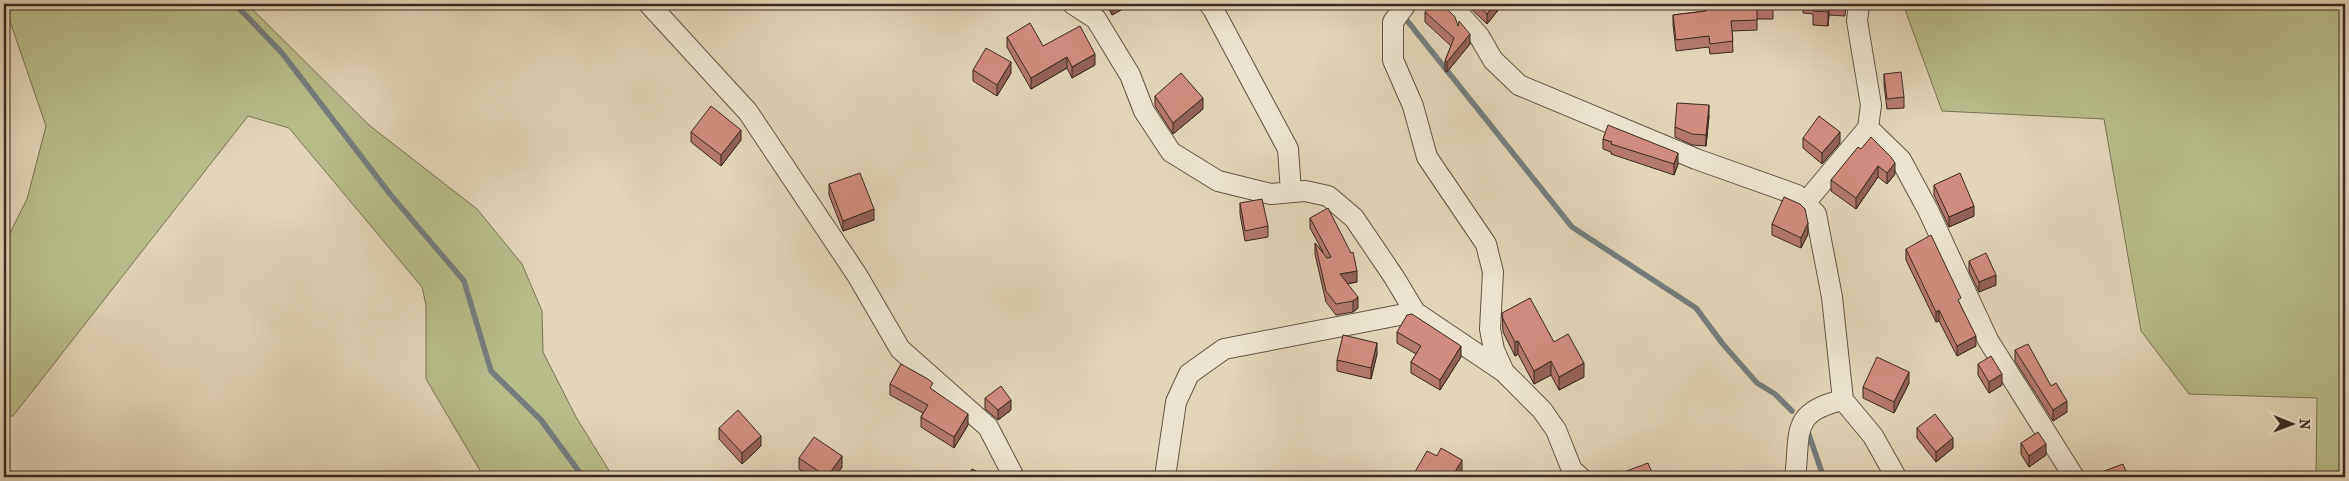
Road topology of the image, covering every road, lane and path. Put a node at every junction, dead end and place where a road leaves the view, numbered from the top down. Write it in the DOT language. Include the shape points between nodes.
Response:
graph roads {
  1 [pos="649,4"];
  2 [pos="1073,4"];
  3 [pos="1208,4"];
  4 [pos="1406,4"];
  5 [pos="1860,4"];
  6 [pos="1449,6"];
  7 [pos="1868,128"];
  8 [pos="1291,192"];
  9 [pos="1804,203"];
  10 [pos="1415,312"];
  11 [pos="1504,372"];
  12 [pos="1843,400"];
  13 [pos="1014,477"];
  14 [pos="1165,477"];
  15 [pos="1580,477"];
  16 [pos="1795,477"];
  17 [pos="1896,477"];
  18 [pos="2074,477"];
  1 -- 13 [label="street" via="748,112 857,275 900,349 988,427"];
  2 -- 8 [label="street" via="1096,19 1130,75 1144,111 1171,152 1218,181 1271,194"];
  3 -- 8 [label="street" via="1288,149"];
  4 -- 11 [label="street" via="1393,22 1394,60 1413,106 1427,157 1486,244 1493,272 1490,329 1494,350"];
  5 -- 7 [label="street" via="1857,21 1871,105"];
  6 -- 9 [label="street" via="1479,36 1493,60 1519,85 1696,159 1797,195"];
  7 -- 9 [label="street"];
  7 -- 18 [label="street" via="1901,160 1928,210 1988,340"];
  8 -- 10 [label="street" via="1328,196 1354,218"];
  9 -- 12 [label="street" via="1816,214 1820,232 1833,307"];
  10 -- 11 [label="street"];
  10 -- 14 [label="street" via="1224,349 1189,374 1182,388 1176,402"];
  11 -- 15 [label="street" via="1542,410 1556,430 1572,470"];
  12 -- 16 [label="street" via="1822,405 1803,420 1797,436"];
  12 -- 17 [label="street" via="1873,436"];
}
